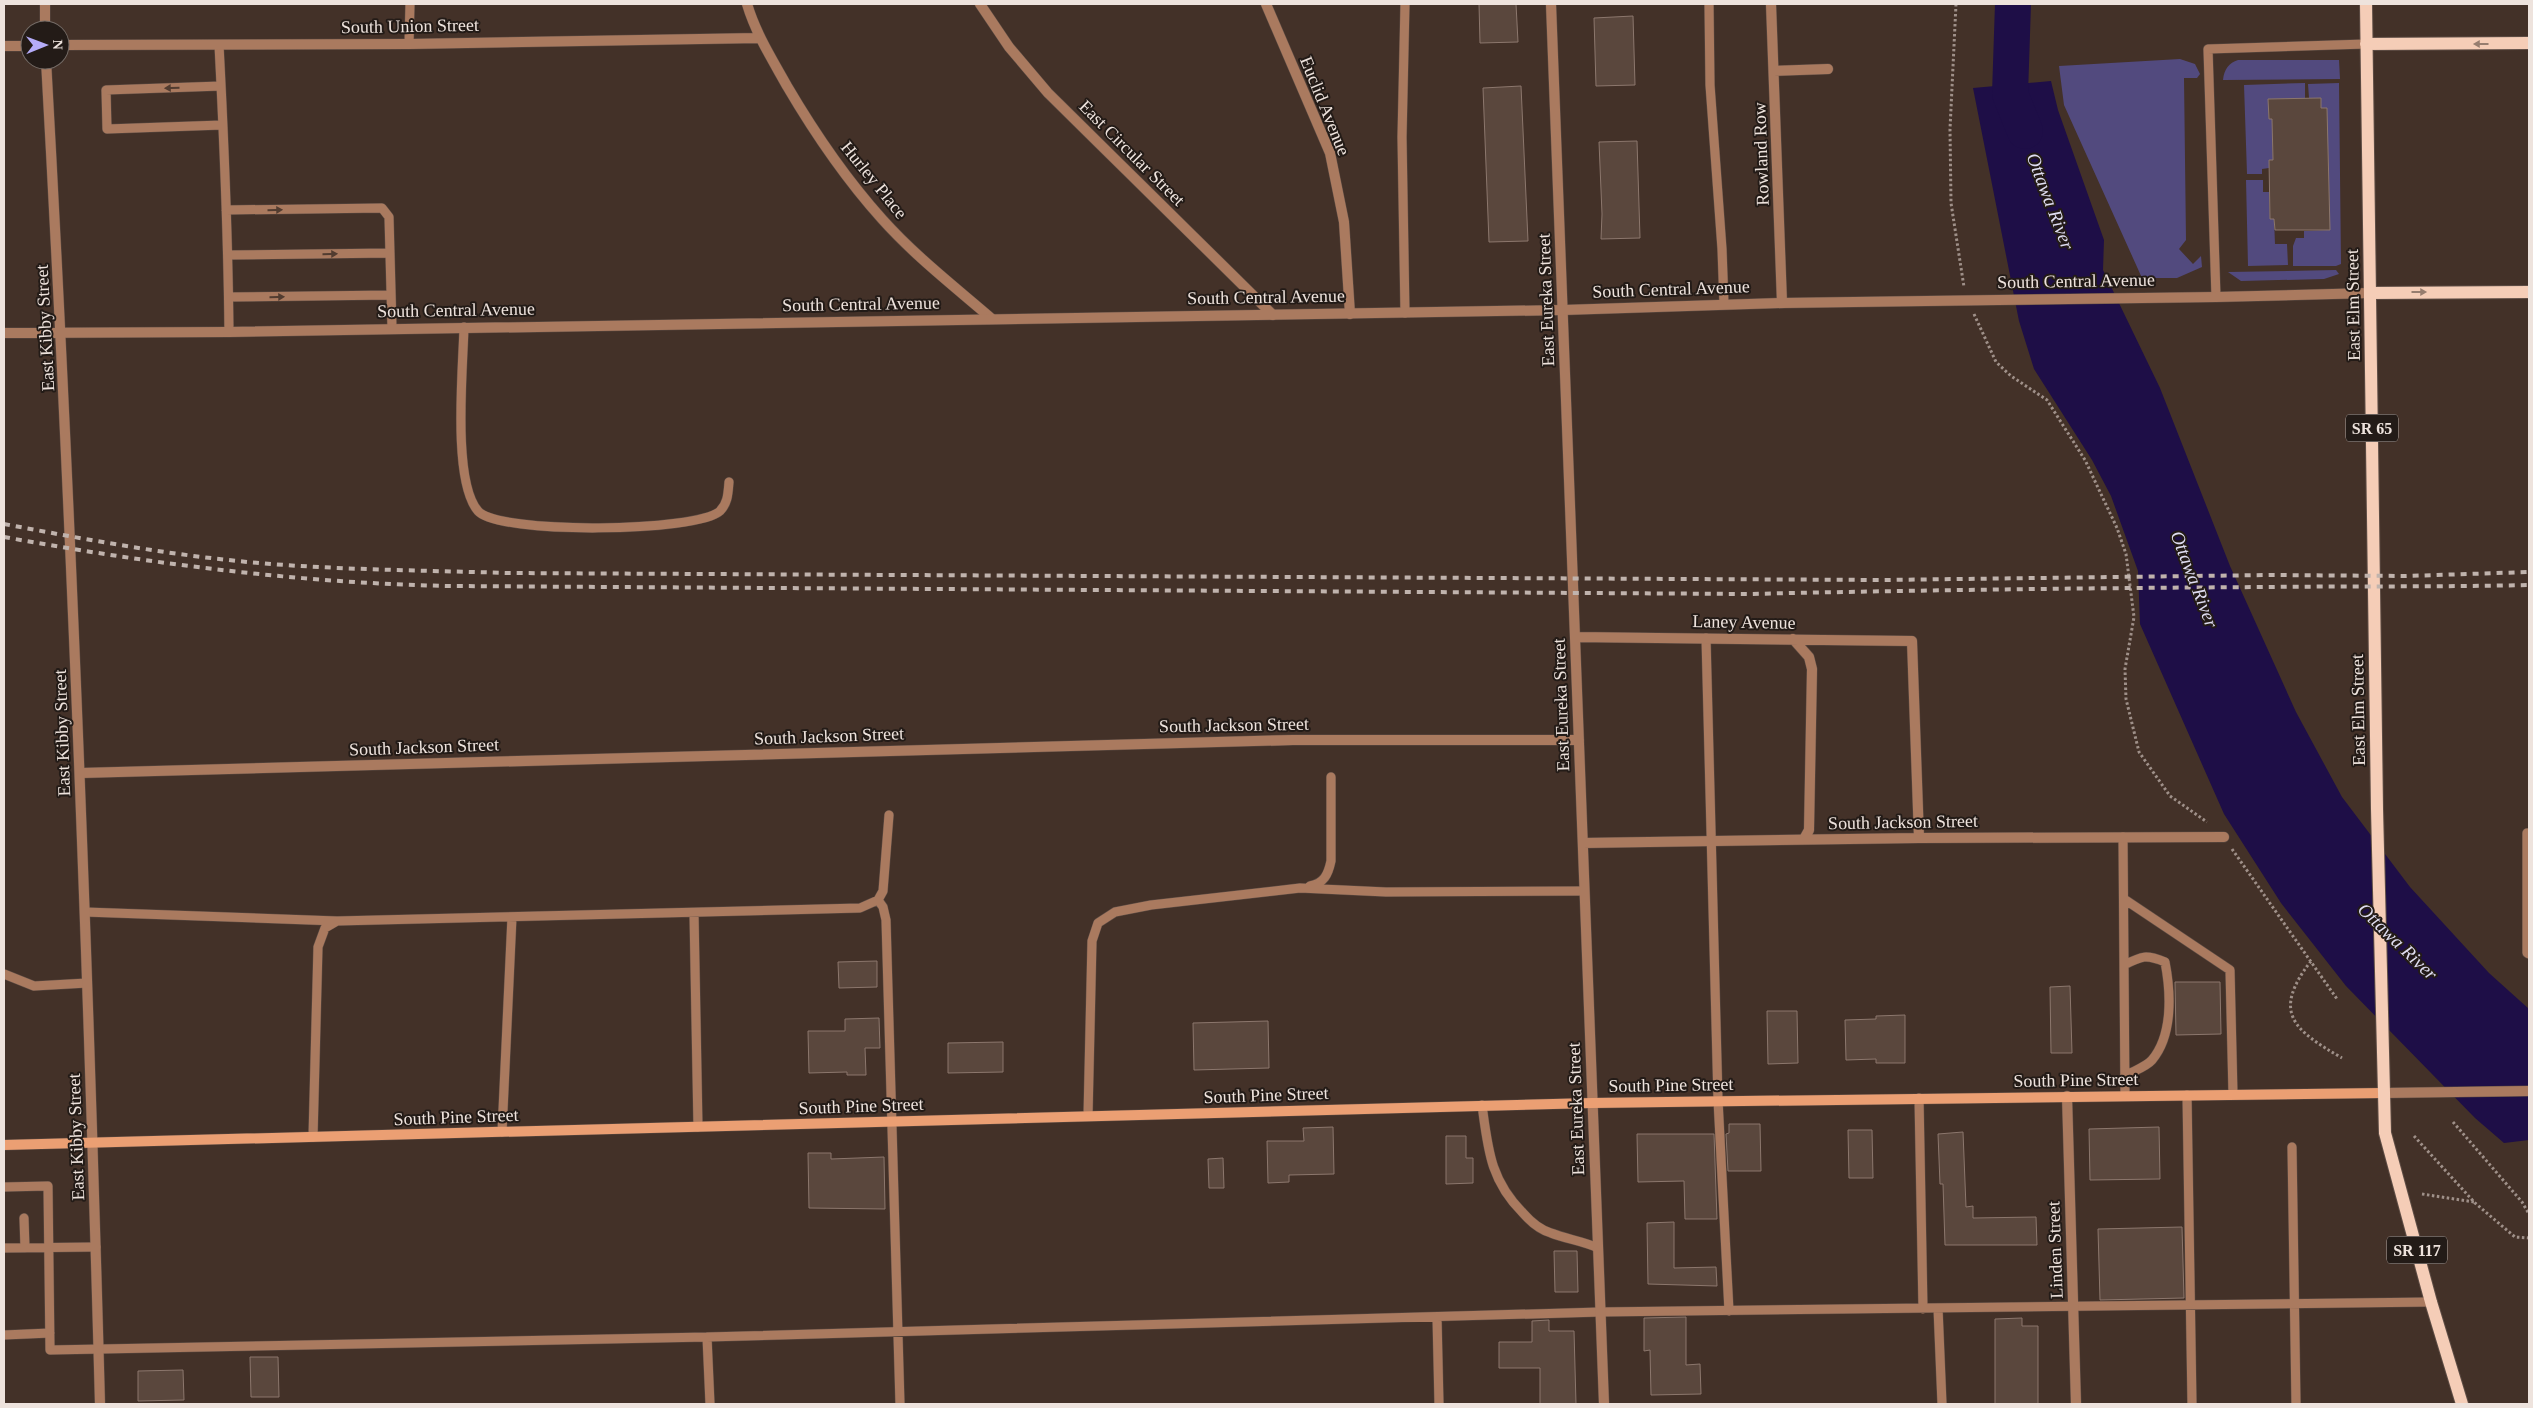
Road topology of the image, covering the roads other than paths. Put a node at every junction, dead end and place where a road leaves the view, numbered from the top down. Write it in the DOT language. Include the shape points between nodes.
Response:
graph roads {
  1 [pos="45,4"];
  2 [pos="410,4"];
  3 [pos="747,4"];
  4 [pos="980,4"];
  5 [pos="1266,4"];
  6 [pos="1405,4"];
  7 [pos="1551,4"];
  8 [pos="1710,4"];
  9 [pos="1771,4"];
  10 [pos="2366,4"];
  11 [pos="45,20"];
  12 [pos="760,38"];
  13 [pos="2529,43"];
  14 [pos="409,44"];
  15 [pos="2366,44"];
  16 [pos="70,45"];
  17 [pos="219,45"];
  18 [pos="4,46"];
  19 [pos="20,46"];
  20 [pos="1828,69"];
  21 [pos="47,70"];
  22 [pos="1774,71"];
  23 [pos="221,86"];
  24 [pos="222,125"];
  25 [pos="226,210"];
  26 [pos="390,253"];
  27 [pos="229,254"];
  28 [pos="2370,292"];
  29 [pos="2529,292"];
  30 [pos="391,295"];
  31 [pos="229,297"];
  32 [pos="2216,298"];
  33 [pos="1782,302"];
  34 [pos="1724,304"];
  35 [pos="1563,310"];
  36 [pos="1405,313"];
  37 [pos="1350,314"];
  38 [pos="1273,315"];
  39 [pos="992,319"];
  40 [pos="464,327"];
  41 [pos="392,328"];
  42 [pos="229,332"];
  43 [pos="4,333"];
  44 [pos="62,333"];
  45 [pos="729,482"];
  46 [pos="1575,637"];
  47 [pos="1706,638"];
  48 [pos="1793,639"];
  49 [pos="1579,740"];
  50 [pos="80,773"];
  51 [pos="1331,777"];
  52 [pos="889,815"];
  53 [pos="2529,833"];
  54 [pos="2123,837"];
  55 [pos="2224,837"];
  56 [pos="1919,838"];
  57 [pos="1804,840"];
  58 [pos="1711,841"];
  59 [pos="1583,843"];
  60 [pos="1300,888"];
  61 [pos="1584,892"];
  62 [pos="2124,899"];
  63 [pos="878,900"];
  64 [pos="85,912"];
  65 [pos="694,912"];
  66 [pos="512,917"];
  67 [pos="336,921"];
  68 [pos="2529,954"];
  69 [pos="2124,965"];
  70 [pos="4,974"];
  71 [pos="88,983"];
  72 [pos="2125,1076"];
  73 [pos="2529,1091"];
  74 [pos="2383,1093"];
  75 [pos="2233,1094"];
  76 [pos="2125,1095"];
  77 [pos="2187,1095"];
  78 [pos="2067,1096"];
  79 [pos="1919,1098"];
  80 [pos="1718,1100"];
  81 [pos="1592,1103"];
  82 [pos="1482,1105"];
  83 [pos="1088,1116"];
  84 [pos="890,1122"];
  85 [pos="698,1127"];
  86 [pos="502,1132"];
  87 [pos="313,1137"];
  88 [pos="93,1144"];
  89 [pos="4,1145"];
  90 [pos="2292,1147"];
  91 [pos="4,1187"];
  92 [pos="24,1218"];
  93 [pos="49,1247"];
  94 [pos="96,1247"];
  95 [pos="4,1248"];
  96 [pos="24,1248"];
  97 [pos="1598,1248"];
  98 [pos="2431,1302"];
  99 [pos="2294,1305"];
  100 [pos="2190,1306"];
  101 [pos="2073,1307"];
  102 [pos="1938,1308"];
  103 [pos="1923,1309"];
  104 [pos="1729,1311"];
  105 [pos="1600,1312"];
  106 [pos="1437,1317"];
  107 [pos="897,1332"];
  108 [pos="50,1333"];
  109 [pos="4,1335"];
  110 [pos="707,1337"];
  111 [pos="98,1349"];
  112 [pos="100,1404"];
  113 [pos="710,1404"];
  114 [pos="900,1404"];
  115 [pos="1439,1404"];
  116 [pos="1604,1404"];
  117 [pos="1942,1404"];
  118 [pos="2076,1404"];
  119 [pos="2192,1404"];
  120 [pos="2296,1404"];
  121 [pos="2462,1404"];
  1 -- 11 [label="street"];
  2 -- 14 [label="lane"];
  3 -- 12 [label="street, Hurley Place"];
  4 -- 38 [label="street, East Circular Street" via="1009,47 1048,93"];
  5 -- 37 [label="street, Euclid Avenue" via="1330,153 1344,222"];
  6 -- 36 [label="lane" via="1402,137"];
  7 -- 35 [label="street, East Eureka Street"];
  8 -- 34 [label="lane" via="1710,85"];
  9 -- 22 [label="street, Rowland Row"];
  10 -- 15 [label="main road, East Elm Street"];
  12 -- 14 [label="street, South Union Street"];
  12 -- 39 [label="street, Hurley Place" via="808,121 882,219 931,267"];
  13 -- 15 [label="main road, one-way"];
  14 -- 17 [label="street, South Union Street"];
  15 -- 28 [label="main road, East Elm Street / SR 65"];
  15 -- 32 [label="lane" via="2208,49"];
  16 -- 17 [label="street, South Union Street"];
  17 -- 23 [label="lane"];
  18 -- 19 [label="street"];
  20 -- 22 [label="street"];
  21 -- 44 [label="street, East Kibby Street"];
  22 -- 33 [label="street, Rowland Row"];
  23 -- 24 [label="lane"];
  23 -- 24 [label="lane, one-way" via="106,90 106,119 107,129"];
  24 -- 25 [label="lane"];
  25 -- 26 [label="lane, one-way" via="382,208 389,217"];
  25 -- 27 [label="lane"];
  27 -- 26 [label="lane, one-way"];
  26 -- 30 [label="lane"];
  27 -- 31 [label="lane"];
  28 -- 29 [label="main road, South Central Avenue, one-way"];
  28 -- 32 [label="street, South Central Avenue"];
  28 -- 74 [label="main road, East Elm Street / SR 65"];
  31 -- 30 [label="lane, one-way"];
  30 -- 41 [label="lane"];
  31 -- 42 [label="lane"];
  32 -- 33 [label="street, South Central Avenue"];
  33 -- 34 [label="street, South Central Avenue"];
  34 -- 35 [label="street, South Central Avenue"];
  35 -- 36 [label="street, South Central Avenue"];
  35 -- 46 [label="street, East Eureka Street"];
  36 -- 37 [label="street, South Central Avenue"];
  37 -- 38 [label="street, South Central Avenue"];
  38 -- 39 [label="street, South Central Avenue"];
  39 -- 40 [label="street, South Central Avenue"];
  40 -- 41 [label="street, South Central Avenue"];
  40 -- 45 [label="lane" via="462,433 465,482 479,512 493,520 530,527 674,524 720,511 728,499"];
  41 -- 42 [label="street, South Central Avenue"];
  42 -- 44 [label="street, South Central Avenue"];
  43 -- 44 [label="street, South Central Avenue"];
  44 -- 50 [label="street, East Kibby Street"];
  46 -- 47 [label="street, Laney Avenue"];
  46 -- 49 [label="street, East Eureka Street"];
  47 -- 48 [label="street, Laney Avenue"];
  47 -- 58 [label="lane"];
  48 -- 56 [label="street, Laney Avenue" via="1912,641"];
  48 -- 57 [label="street" via="1809,657 1812,669 1809,830"];
  49 -- 50 [label="street, South Jackson Street" via="1293,740"];
  49 -- 59 [label="street, East Eureka Street"];
  50 -- 64 [label="street, East Kibby Street"];
  51 -- 60 [label="lane" via="1331,861 1328,875 1320,884"];
  52 -- 63 [label="lane" via="883,891"];
  53 -- 68 [label="lane"];
  54 -- 55 [label="street, South Jackson Street"];
  54 -- 56 [label="street, South Jackson Street"];
  54 -- 62 [label="lane"];
  56 -- 57 [label="street, South Jackson Street"];
  57 -- 58 [label="street, South Jackson Street"];
  58 -- 59 [label="street, South Jackson Street"];
  58 -- 80 [label="lane"];
  59 -- 61 [label="street, East Eureka Street"];
  60 -- 61 [label="lane" via="1396,892"];
  60 -- 83 [label="lane" via="1151,904 1115,912 1098,923 1092,941"];
  61 -- 81 [label="street, East Eureka Street"];
  62 -- 69 [label="lane"];
  62 -- 75 [label="lane" via="2230,970"];
  63 -- 65 [label="lane" via="860,908"];
  63 -- 84 [label="lane" via="886,920"];
  64 -- 67 [label="lane"];
  64 -- 71 [label="street, East Kibby Street"];
  65 -- 66 [label="lane"];
  65 -- 85 [label="lane"];
  66 -- 67 [label="lane"];
  66 -- 86 [label="lane"];
  67 -- 87 [label="lane" via="325,928 318,947"];
  69 -- 72 [label="lane"];
  69 -- 72 [label="lane" via="2150,955 2165,962 2169,983 2166,1034 2151,1061"];
  70 -- 71 [label="lane" via="34,986"];
  71 -- 88 [label="street, East Kibby Street"];
  72 -- 76 [label="lane"];
  73 -- 74 [label="street, South Pine Street"];
  74 -- 75 [label="main road, South Pine Street"];
  74 -- 98 [label="main road, East Elm Street / SR 117" via="2385,1133"];
  75 -- 77 [label="main road, South Pine Street"];
  76 -- 77 [label="main road, South Pine Street"];
  76 -- 78 [label="main road, South Pine Street"];
  77 -- 100 [label="lane"];
  78 -- 79 [label="main road, South Pine Street"];
  78 -- 101 [label="street, Linden Street"];
  79 -- 80 [label="main road, South Pine Street"];
  79 -- 103 [label="lane"];
  80 -- 81 [label="main road, South Pine Street"];
  80 -- 104 [label="lane"];
  81 -- 82 [label="main road, South Pine Street"];
  81 -- 97 [label="street, East Eureka Street"];
  82 -- 83 [label="main road, South Pine Street"];
  82 -- 97 [label="lane" via="1493,1167 1511,1202 1549,1233"];
  83 -- 84 [label="main road, South Pine Street"];
  84 -- 85 [label="main road, South Pine Street"];
  84 -- 107 [label="lane"];
  85 -- 86 [label="main road, South Pine Street"];
  86 -- 87 [label="main road, South Pine Street"];
  87 -- 88 [label="main road, South Pine Street"];
  88 -- 89 [label="main road, South Pine Street"];
  88 -- 94 [label="street, East Kibby Street"];
  90 -- 99 [label="lane"];
  91 -- 93 [label="lane" via="23,1191 48,1186"];
  92 -- 96 [label="lane"];
  93 -- 94 [label="lane"];
  93 -- 96 [label="lane"];
  93 -- 108 [label="lane"];
  94 -- 111 [label="street, East Kibby Street"];
  95 -- 96 [label="lane"];
  97 -- 105 [label="street, East Eureka Street"];
  98 -- 99 [label="lane"];
  98 -- 121 [label="main road, East Elm Street / SR 117"];
  99 -- 100 [label="lane"];
  99 -- 120 [label="lane"];
  100 -- 101 [label="lane"];
  100 -- 119 [label="lane"];
  101 -- 102 [label="lane"];
  101 -- 118 [label="street, Linden Street"];
  102 -- 103 [label="lane"];
  102 -- 117 [label="lane"];
  103 -- 104 [label="lane"];
  104 -- 105 [label="lane"];
  105 -- 106 [label="lane"];
  105 -- 116 [label="street, East Eureka Street"];
  106 -- 107 [label="lane"];
  106 -- 115 [label="lane"];
  107 -- 110 [label="lane"];
  107 -- 114 [label="lane"];
  108 -- 109 [label="lane"];
  108 -- 111 [label="lane" via="50,1350"];
  110 -- 111 [label="lane"];
  110 -- 113 [label="lane"];
  111 -- 112 [label="street, East Kibby Street"];
}
